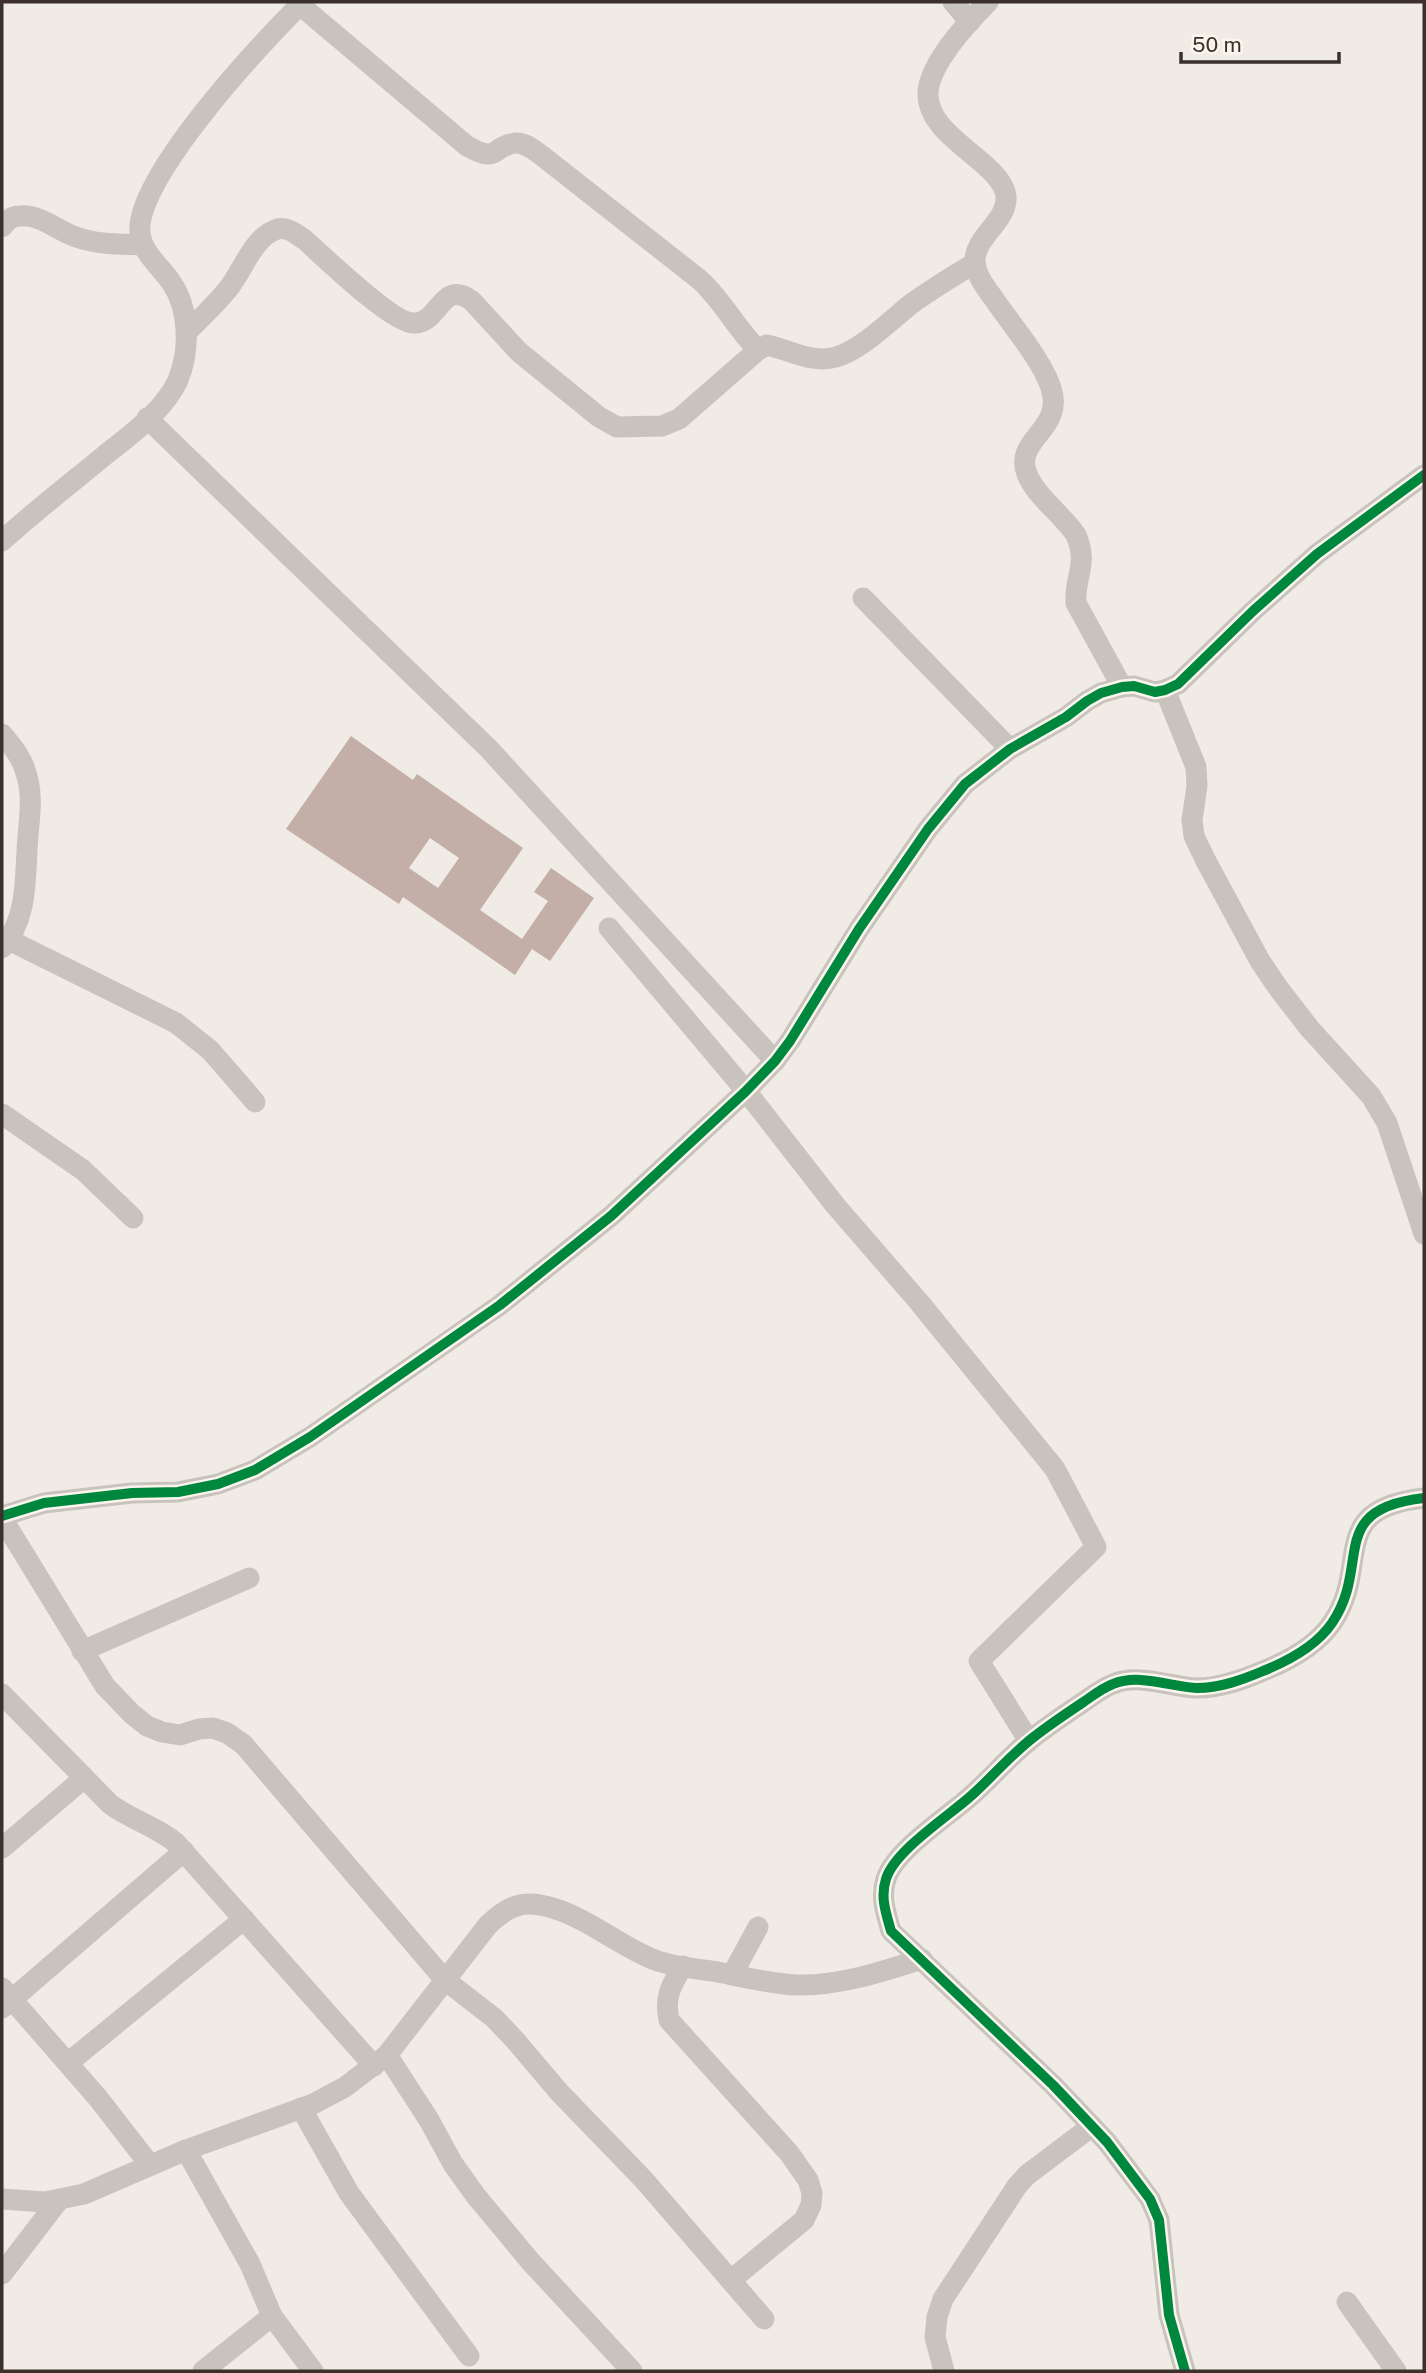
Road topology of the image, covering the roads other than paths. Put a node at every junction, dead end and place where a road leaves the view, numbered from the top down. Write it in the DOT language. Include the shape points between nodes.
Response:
graph roads {
  1 [pos="953,2"];
  2 [pos="988,2"];
  3 [pos="301,3"];
  4 [pos="970,22"];
  5 [pos="2,227"];
  6 [pos="143,245"];
  7 [pos="975,263"];
  8 [pos="186,333"];
  9 [pos="758,350"];
  10 [pos="147,418"];
  11 [pos="1424,475"];
  12 [pos="2,541"];
  13 [pos="863,598"];
  14 [pos="1122,687"];
  15 [pos="1165,690"];
  16 [pos="2,734"];
  17 [pos="1010,749"];
  18 [pos="609,928"];
  19 [pos="5,944"];
  20 [pos="775,1061"];
  21 [pos="746,1091"];
  22 [pos="255,1102"];
  23 [pos="2,1114"];
  24 [pos="133,1218"];
  25 [pos="1424,1234"];
  26 [pos="1424,1498"];
  27 [pos="2,1517"];
  28 [pos="249,1578"];
  29 [pos="82,1651"];
  30 [pos="2,1694"];
  31 [pos="1029,1741"];
  32 [pos="84,1778"];
  33 [pos="2,1848"];
  34 [pos="184,1852"];
  35 [pos="244,1919"];
  36 [pos="758,1927"];
  37 [pos="922,1959"];
  38 [pos="683,1966"];
  39 [pos="732,1975"];
  40 [pos="445,1980"];
  41 [pos="5,1999"];
  42 [pos="380,2060"];
  43 [pos="68,2063"];
  44 [pos="301,2108"];
  45 [pos="1092,2126"];
  46 [pos="186,2150"];
  47 [pos="150,2165"];
  48 [pos="2,2199"];
  49 [pos="58,2201"];
  50 [pos="2,2274"];
  51 [pos="731,2280"];
  52 [pos="1347,2302"];
  53 [pos="272,2316"];
  54 [pos="764,2319"];
  55 [pos="469,2356"];
  56 [pos="1183,2364"];
  57 [pos="204,2371"];
  58 [pos="313,2371"];
  59 [pos="632,2371"];
  60 [pos="944,2371"];
  61 [pos="1164,2371"];
  62 [pos="1396,2371"];
  1 -- 4 [label="street"];
  2 -- 4 [label="street"];
  3 -- 6 [label="street" via="172,156 140,220"];
  3 -- 9 [label="street" via="467,146 490,155 514,143 523,144 541,155 708,287"];
  4 -- 7 [label="street" via="944,55 928,92 929,106 939,121 991,173 1006,196 1004,208 978,247"];
  5 -- 6 [label="street" via="21,215 104,244"];
  6 -- 8 [label="street" via="173,284"];
  7 -- 9 [label="street" via="836,357 797,355 767,345"];
  7 -- 14 [label="street" via="983,283 1051,388 1055,405 1051,419 1032,441 1024,463 1031,483 1081,546 1076,603"];
  8 -- 9 [label="street" via="228,289 264,237 282,228 305,240 400,319 424,321 444,299 464,295 519,352 599,418 617,427 662,426 679,419"];
  8 -- 10 [label="street" via="177,381"];
  10 -- 12 [label="street"];
  10 -- 20 [label="street" via="489,749"];
  11 -- 15 [label="street" via="1317,554 1178,684"];
  13 -- 17 [label="street"];
  14 -- 15 [label="street"];
  14 -- 17 [label="street" via="1087,701"];
  15 -- 25 [label="street" via="1196,767 1194,836 1260,961 1387,1123"];
  16 -- 19 [label="street" via="25,768 31,809 23,903"];
  17 -- 20 [label="street" via="965,784 928,829"];
  18 -- 21 [label="street"];
  19 -- 22 [label="street" via="176,1023 210,1050"];
  20 -- 21 [label="street"];
  21 -- 27 [label="street" via="611,1216 500,1305 255,1470 178,1492 44,1503"];
  21 -- 31 [label="street" via="1055,1469 1096,1547 979,1661"];
  23 -- 24 [label="street" via="83,1170"];
  26 -- 31 [label="street" via="1387,1506 1361,1525 1347,1592 1333,1622 1316,1642 1266,1671 1226,1685 1197,1688 1114,1683"];
  27 -- 29 [label="street"];
  28 -- 29 [label="street"];
  29 -- 40 [label="street" via="105,1686 147,1726 180,1735 213,1728 243,1744"];
  30 -- 32 [label="street"];
  31 -- 37 [label="street" via="901,1854 886,1878 883,1903 891,1931"];
  32 -- 33 [label="street"];
  32 -- 34 [label="street" via="121,1813 166,1835"];
  34 -- 35 [label="street"];
  34 -- 41 [label="street"];
  35 -- 42 [label="street"];
  35 -- 43 [label="street"];
  36 -- 39 [label="street"];
  37 -- 39 [label="street" via="843,1981 798,1985"];
  37 -- 45 [label="street"];
  38 -- 39 [label="street"];
  38 -- 40 [label="street" via="658,1961 546,1906 525,1904 505,1909 488,1924"];
  38 -- 51 [label="street" via="667,1994 669,2020 789,2153 808,2180 811,2193 804,2220"];
  40 -- 42 [label="street"];
  40 -- 51 [label="street" via="501,2025"];
  41 -- 43 [label="street"];
  42 -- 44 [label="street" via="345,2087"];
  42 -- 59 [label="street" via="429,2120 470,2188"];
  43 -- 47 [label="street"];
  44 -- 46 [label="street"];
  44 -- 55 [label="street" via="349,2193"];
  45 -- 56 [label="street" via="1138,2181 1159,2220 1169,2315"];
  45 -- 60 [label="street" via="1017,2186 955,2279 937,2316 935,2337"];
  46 -- 47 [label="street"];
  46 -- 53 [label="street" via="250,2264"];
  47 -- 49 [label="street"];
  48 -- 49 [label="street"];
  49 -- 50 [label="street"];
  51 -- 54 [label="street"];
  52 -- 62 [label="street"];
  53 -- 57 [label="street"];
  53 -- 58 [label="street"];
  56 -- 61 [label="street"];
}
